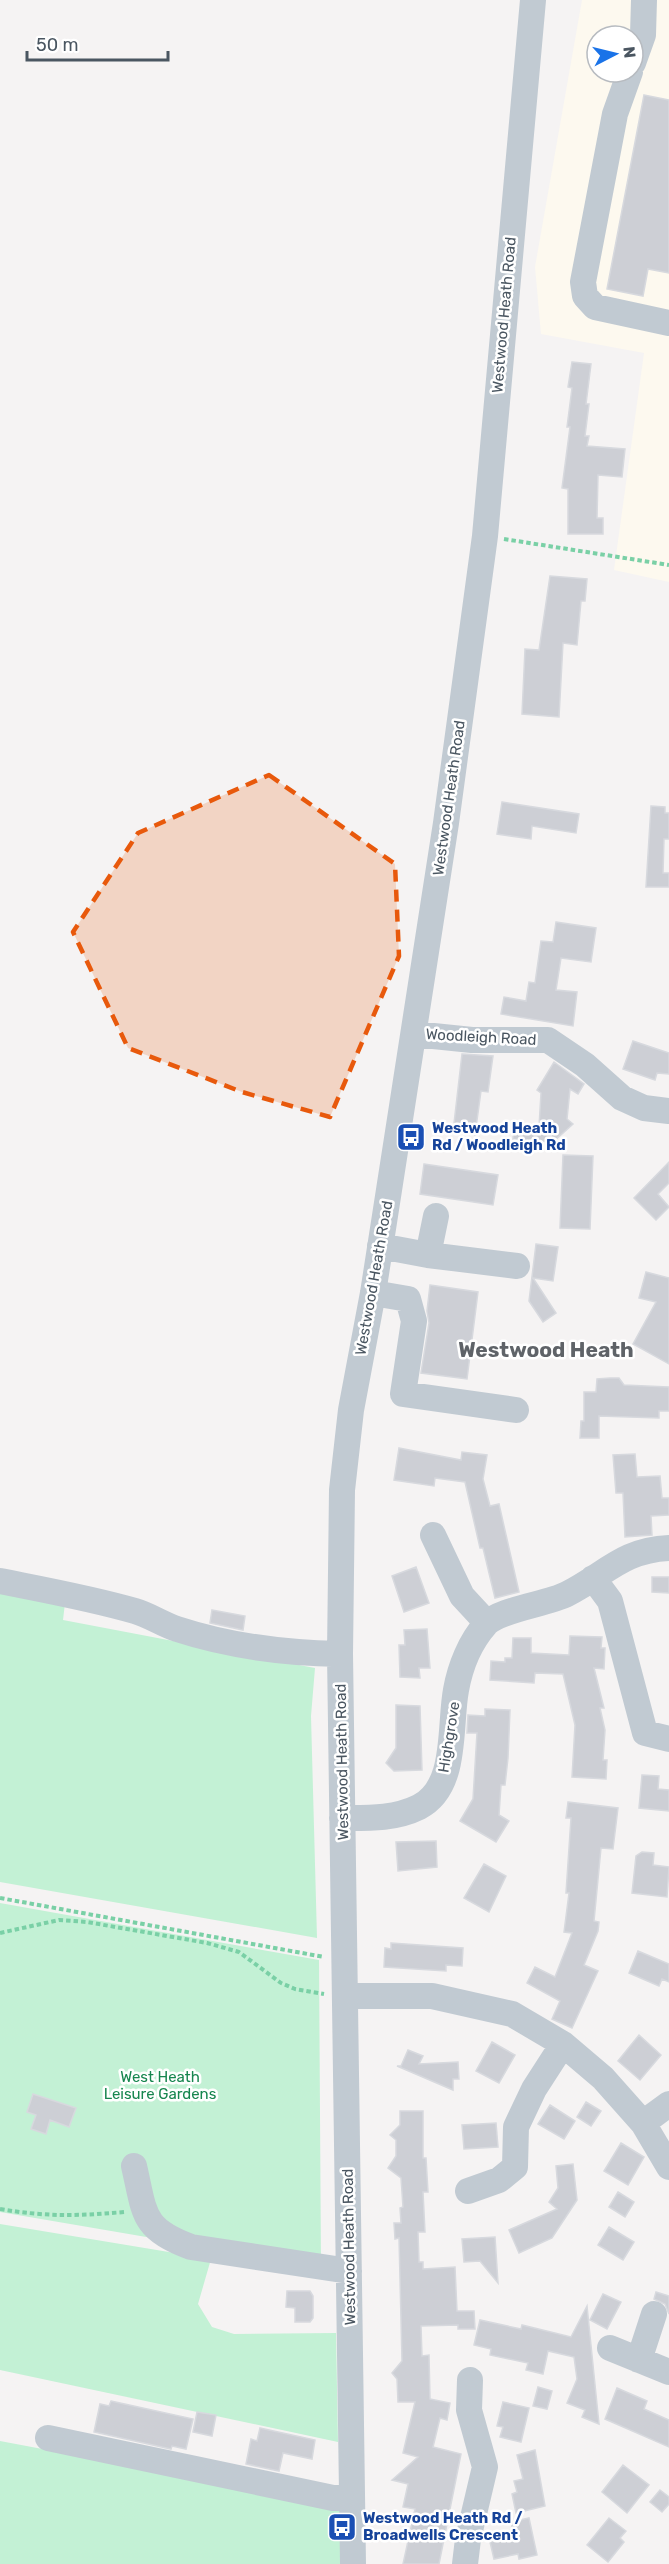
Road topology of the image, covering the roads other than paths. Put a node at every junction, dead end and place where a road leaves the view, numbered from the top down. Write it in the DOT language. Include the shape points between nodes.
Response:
graph roads {
  1 [pos="533,0"];
  2 [pos="644,0"];
  3 [pos="643,24"];
  4 [pos="626,84"];
  5 [pos="669,323"];
  6 [pos="414,1034"];
  7 [pos="669,1111"];
  8 [pos="436,1216"];
  9 [pos="380,1246"];
  10 [pos="428,1255"];
  11 [pos="517,1266"];
  12 [pos="373,1293"];
  13 [pos="516,1410"];
  14 [pos="433,1535"];
  15 [pos="669,1548"];
  16 [pos="593,1578"];
  17 [pos="0,1581"];
  18 [pos="487,1623"];
  19 [pos="340,1654"];
  20 [pos="669,1739"];
  21 [pos="342,1818"];
  22 [pos="336,1995"];
  23 [pos="563,2044"];
  24 [pos="669,2104"];
  25 [pos="643,2123"];
  26 [pos="134,2166"];
  27 [pos="669,2167"];
  28 [pos="468,2192"];
  29 [pos="349,2271"];
  30 [pos="654,2314"];
  31 [pos="610,2348"];
  32 [pos="639,2360"];
  33 [pos="669,2372"];
  34 [pos="470,2380"];
  35 [pos="48,2438"];
  36 [pos="352,2498"];
  37 [pos="353,2564"];
  38 [pos="465,2564"];
  1 -- 6 [label="street, Westwood Heath Road" via="485,536"];
  2 -- 3 [label="street"];
  4 -- 5 [label="street" via="615,114 583,282 585,296 595,307"];
  6 -- 7 [label="street, Woodleigh Road" via="472,1040 548,1040 585,1065 622,1098 644,1108"];
  6 -- 9 [label="street, Westwood Heath Road"];
  8 -- 10 [label="street"];
  9 -- 10 [label="street"];
  9 -- 12 [label="street, Westwood Heath Road"];
  10 -- 11 [label="street"];
  12 -- 13 [label="street" via="408,1299 414,1321 403,1394"];
  12 -- 19 [label="street, Westwood Heath Road" via="351,1410 342,1490"];
  14 -- 18 [label="street" via="462,1596"];
  15 -- 16 [label="street" via="619,1560"];
  16 -- 18 [label="street" via="565,1595 522,1607"];
  16 -- 20 [label="street" via="609,1601 645,1733"];
  17 -- 19 [label="street" via="137,1612 201,1636 257,1647"];
  18 -- 21 [label="street, Highgrove" via="463,1659 446,1770 437,1791 420,1807 398,1814"];
  19 -- 21 [label="street, Westwood Heath Road"];
  21 -- 22 [label="street, Westwood Heath Road" via="345,1959"];
  22 -- 23 [label="street" via="432,1996 512,2014"];
  22 -- 29 [label="street, Westwood Heath Road"];
  23 -- 25 [label="street" via="603,2078"];
  23 -- 28 [label="street" via="534,2089 516,2127 515,2167 499,2180"];
  24 -- 25 [label="street"];
  25 -- 27 [label="street"];
  26 -- 29 [label="street" via="145,2214 155,2230 170,2239 191,2247"];
  29 -- 36 [label="street, Westwood Heath Road"];
  30 -- 32 [label="street"];
  31 -- 32 [label="street"];
  32 -- 33 [label="street"];
  34 -- 38 [label="street" via="469,2410 485,2467"];
  35 -- 36 [label="street" via="333,2498"];
  36 -- 37 [label="street, Westwood Heath Road"];
}
